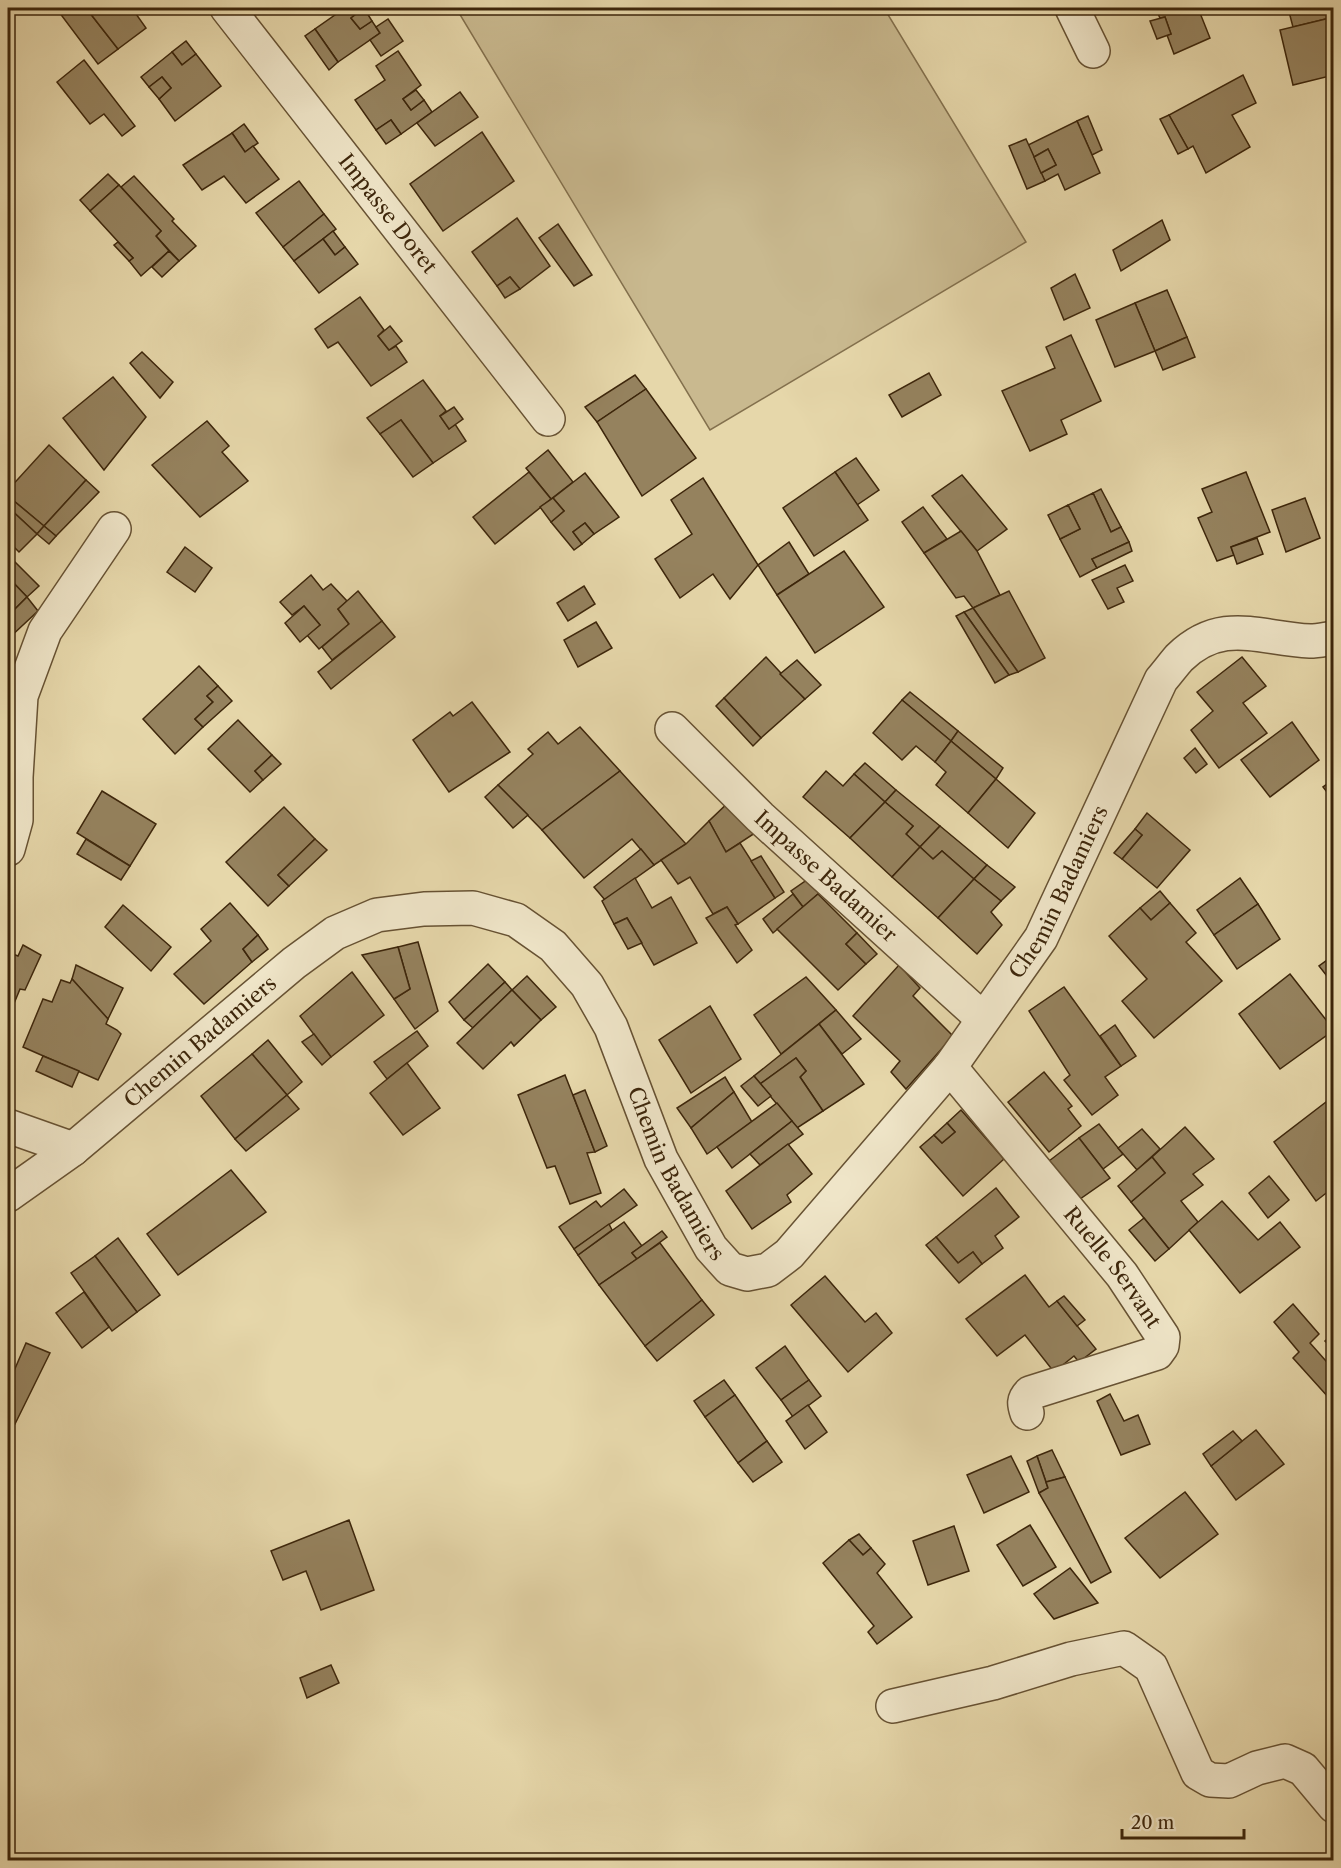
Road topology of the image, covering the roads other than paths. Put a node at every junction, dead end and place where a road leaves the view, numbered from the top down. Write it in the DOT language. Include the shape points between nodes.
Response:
graph roads {
  1 [pos="227,8"];
  2 [pos="1072,8"];
  3 [pos="1093,51"];
  4 [pos="548,419"];
  5 [pos="114,529"];
  6 [pos="1334,638"];
  7 [pos="672,729"];
  8 [pos="8,849"];
  9 [pos="983,1019"];
  10 [pos="950,1066"];
  11 [pos="8,1126"];
  12 [pos="73,1149"];
  13 [pos="8,1195"];
  14 [pos="1026,1413"];
  15 [pos="893,1706"];
  16 [pos="1334,1806"];
  1 -- 4 [label="street, Impasse Doret"];
  2 -- 3 [label="street"];
  5 -- 8 [label="street" via="45,631 21,696 16,820"];
  6 -- 9 [label="street, Chemin Badamiers" via="1311,641 1248,632 1222,633 1179,658 1161,680 1041,938"];
  7 -- 9 [label="street, Impasse Badamier" via="760,817"];
  9 -- 10 [label="street, Chemin Badamiers"];
  10 -- 12 [label="street, Chemin Badamiers" via="789,1254 768,1270 738,1272 730,1269 711,1248 661,1159 611,1027 587,985 553,946 516,920 473,908 424,909 377,915 335,933"];
  10 -- 14 [label="street, Ruelle Servant" via="1122,1275 1163,1337 1156,1353 1030,1393 1024,1403"];
  11 -- 12 [label="street"];
  12 -- 13 [label="street, Chemin Badamiers"];
  15 -- 16 [label="street" via="1124,1648 1151,1667 1198,1773 1210,1780 1229,1781 1284,1761 1303,1769"];
}
